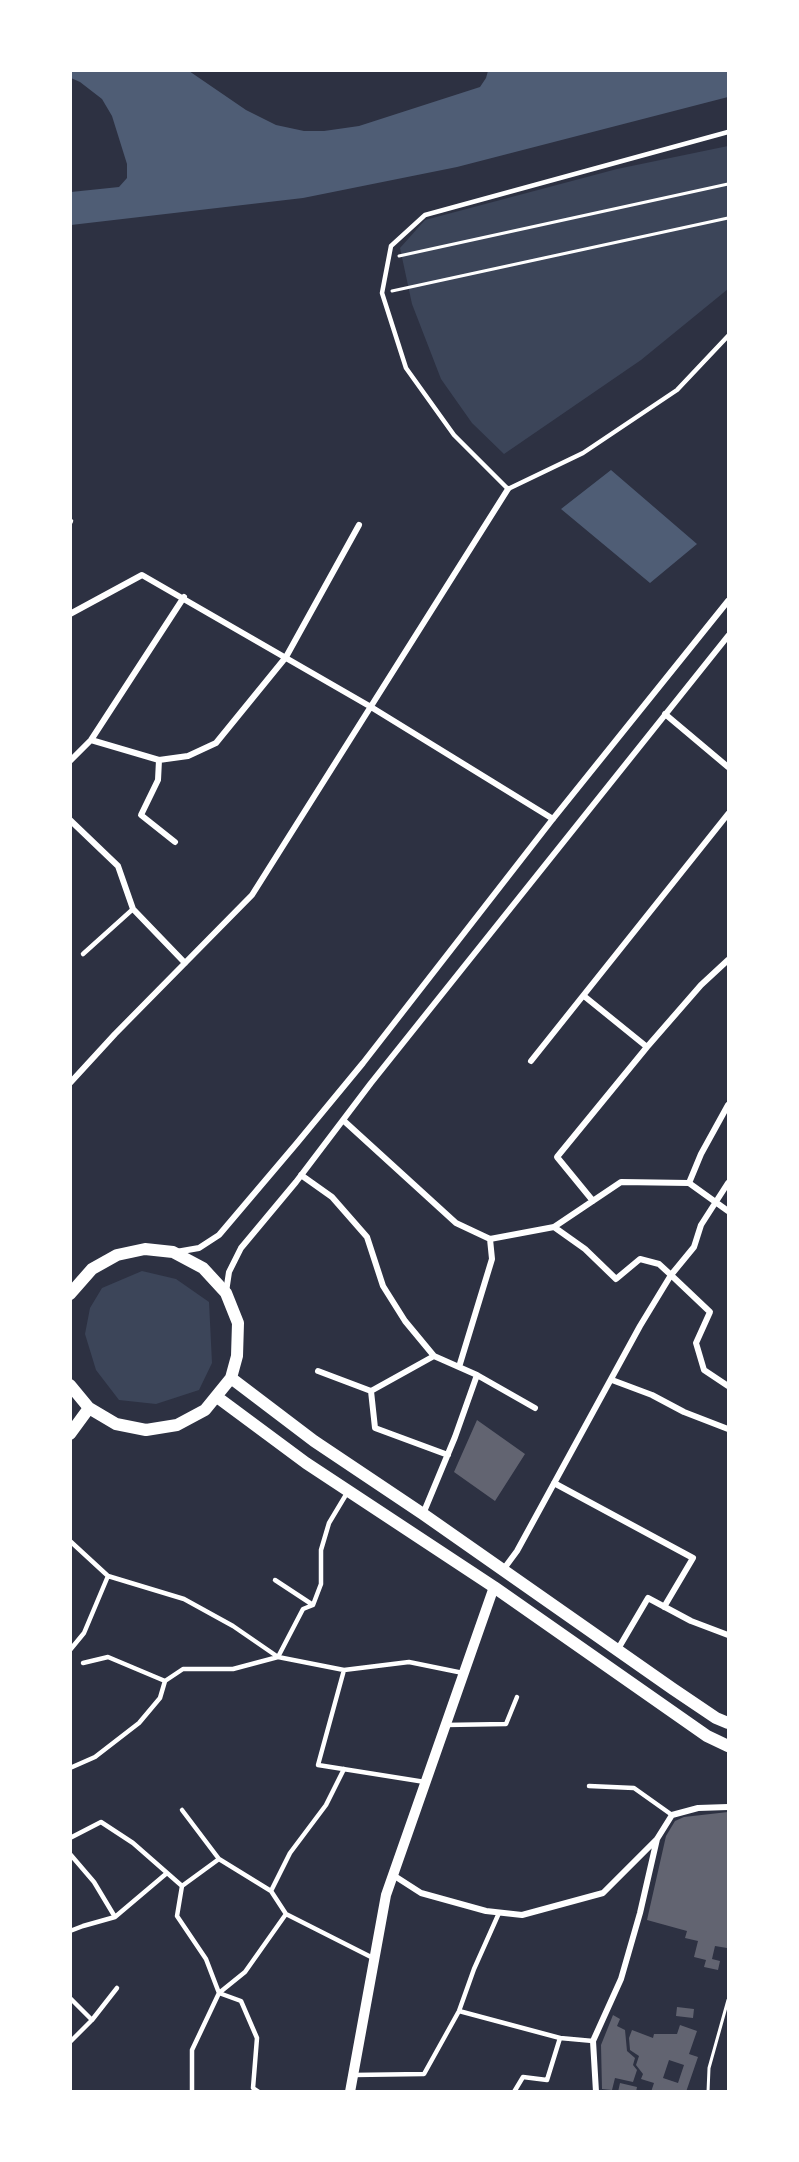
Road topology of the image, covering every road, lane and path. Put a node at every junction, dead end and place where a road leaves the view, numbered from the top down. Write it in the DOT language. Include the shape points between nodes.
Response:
graph roads {
  1 [pos="729,132"];
  2 [pos="729,184"];
  3 [pos="729,218"];
  4 [pos="389,258"];
  5 [pos="382,293"];
  6 [pos="729,336"];
  7 [pos="508,489"];
  8 [pos="359,525"];
  9 [pos="184,597"];
  10 [pos="729,601"];
  11 [pos="70,614"];
  12 [pos="729,636"];
  13 [pos="286,657"];
  14 [pos="371,707"];
  15 [pos="665,714"];
  16 [pos="91,740"];
  17 [pos="159,760"];
  18 [pos="70,761"];
  19 [pos="729,767"];
  20 [pos="729,814"];
  21 [pos="553,819"];
  22 [pos="70,820"];
  23 [pos="175,842"];
  24 [pos="133,909"];
  25 [pos="83,954"];
  26 [pos="729,960"];
  27 [pos="185,963"];
  28 [pos="584,996"];
  29 [pos="647,1047"];
  30 [pos="531,1061"];
  31 [pos="70,1083"];
  32 [pos="729,1105"];
  33 [pos="343,1120"];
  34 [pos="301,1175"];
  35 [pos="690,1183"];
  36 [pos="729,1183"];
  37 [pos="593,1201"];
  38 [pos="716,1203"];
  39 [pos="729,1211"];
  40 [pos="554,1227"];
  41 [pos="490,1239"];
  42 [pos="173,1252"];
  43 [pos="671,1275"];
  44 [pos="71,1290"];
  45 [pos="226,1293"];
  46 [pos="434,1356"];
  47 [pos="459,1367"];
  48 [pos="318,1371"];
  49 [pos="477,1375"];
  50 [pos="231,1378"];
  51 [pos="612,1380"];
  52 [pos="70,1385"];
  53 [pos="729,1386"];
  54 [pos="371,1391"];
  55 [pos="217,1397"];
  56 [pos="89,1408"];
  57 [pos="535,1408"];
  58 [pos="729,1429"];
  59 [pos="70,1434"];
  60 [pos="448,1455"];
  61 [pos="554,1483"];
  62 [pos="348,1491"];
  63 [pos="423,1514"];
  64 [pos="70,1542"];
  65 [pos="502,1570"];
  66 [pos="108,1576"];
  67 [pos="275,1580"];
  68 [pos="494,1587"];
  69 [pos="313,1605"];
  70 [pos="664,1607"];
  71 [pos="729,1635"];
  72 [pos="618,1649"];
  73 [pos="70,1650"];
  74 [pos="278,1657"];
  75 [pos="83,1663"];
  76 [pos="344,1670"];
  77 [pos="464,1673"];
  78 [pos="165,1681"];
  79 [pos="517,1697"];
  80 [pos="729,1723"];
  81 [pos="445,1725"];
  82 [pos="729,1746"];
  83 [pos="70,1768"];
  84 [pos="344,1769"];
  85 [pos="425,1782"];
  86 [pos="589,1786"];
  87 [pos="729,1807"];
  88 [pos="182,1810"];
  89 [pos="672,1815"];
  90 [pos="70,1838"];
  91 [pos="657,1839"];
  92 [pos="70,1854"];
  93 [pos="219,1859"];
  94 [pos="167,1873"];
  95 [pos="393,1875"];
  96 [pos="182,1886"];
  97 [pos="271,1891"];
  98 [pos="499,1913"];
  99 [pos="286,1914"];
  100 [pos="115,1917"];
  101 [pos="70,1931"];
  102 [pos="374,1959"];
  103 [pos="117,1988"];
  104 [pos="219,1993"];
  105 [pos="70,1998"];
  106 [pos="729,2000"];
  107 [pos="459,2011"];
  108 [pos="92,2020"];
  109 [pos="560,2038"];
  110 [pos="593,2041"];
  111 [pos="70,2042"];
  112 [pos="353,2075"];
  113 [pos="192,2091"];
  114 [pos="259,2091"];
  115 [pos="350,2091"];
  116 [pos="514,2091"];
  117 [pos="596,2091"];
  118 [pos="708,2091"];
  1 -- 4 [label="lane" via="425,215 391,246"];
  2 -- 4 [label="path"];
  3 -- 5 [label="path"];
  4 -- 5 [label="lane"];
  5 -- 7 [label="lane" via="406,368 454,435"];
  6 -- 7 [label="lane" via="677,390 583,453"];
  7 -- 14 [label="street"];
  8 -- 13 [label="street"];
  9 -- 11 [label="street" via="142,575"];
  9 -- 13 [label="street"];
  9 -- 16 [label="street"];
  10 -- 21 [label="street"];
  12 -- 15 [label="street"];
  13 -- 14 [label="street"];
  13 -- 17 [label="street" via="216,743 188,756"];
  14 -- 21 [label="street"];
  14 -- 27 [label="street" via="252,895"];
  15 -- 19 [label="street"];
  15 -- 33 [label="street"];
  16 -- 17 [label="street"];
  16 -- 18 [label="street"];
  17 -- 23 [label="street" via="158,780 141,815"];
  20 -- 28 [label="street"];
  21 -- 42 [label="street" via="363,1063 219,1235 199,1248"];
  22 -- 24 [label="street" via="118,866"];
  24 -- 25 [label="lane"];
  24 -- 27 [label="street"];
  26 -- 29 [label="street" via="701,985"];
  27 -- 31 [label="street"];
  28 -- 29 [label="street"];
  28 -- 30 [label="street"];
  29 -- 37 [label="street" via="557,1157"];
  32 -- 35 [label="street"];
  33 -- 34 [label="street"];
  33 -- 41 [label="street" via="456,1223"];
  34 -- 45 [label="street" via="241,1248"];
  34 -- 46 [label="street" via="332,1197 367,1237 383,1286"];
  35 -- 37 [label="street" via="621,1182"];
  35 -- 38 [label="street"];
  36 -- 38 [label="street"];
  37 -- 40 [label="street"];
  38 -- 39 [label="street"];
  38 -- 43 [label="street" via="701,1225 694,1247"];
  40 -- 41 [label="street"];
  40 -- 43 [label="street" via="585,1249 616,1279 640,1259 659,1264"];
  41 -- 47 [label="street" via="492,1259"];
  42 -- 44 [label="main road" via="145,1249 117,1255 92,1269"];
  42 -- 45 [label="main road" via="203,1268"];
  43 -- 51 [label="street"];
  43 -- 53 [label="street" via="710,1312 696,1342 704,1370"];
  45 -- 50 [label="main road" via="238,1323 237,1356"];
  46 -- 47 [label="street"];
  46 -- 54 [label="street"];
  47 -- 49 [label="street"];
  48 -- 54 [label="street"];
  49 -- 57 [label="street"];
  49 -- 60 [label="street"];
  50 -- 55 [label="main road"];
  50 -- 63 [label="main road" via="314,1441"];
  51 -- 58 [label="street"];
  51 -- 61 [label="street"];
  52 -- 56 [label="main road"];
  54 -- 60 [label="street" via="375,1428"];
  55 -- 56 [label="main road" via="205,1410 177,1425 146,1430 116,1424"];
  55 -- 62 [label="main road"];
  56 -- 59 [label="main road"];
  60 -- 63 [label="street"];
  61 -- 65 [label="street" via="517,1551"];
  61 -- 70 [label="street" via="693,1558"];
  62 -- 68 [label="main road"];
  62 -- 69 [label="lane" via="329,1523 321,1550 321,1584"];
  63 -- 65 [label="main road"];
  64 -- 66 [label="lane"];
  65 -- 72 [label="main road"];
  66 -- 73 [label="lane" via="84,1633"];
  66 -- 74 [label="lane" via="184,1599"];
  67 -- 69 [label="lane"];
  68 -- 77 [label="street"];
  68 -- 82 [label="main road" via="707,1736"];
  69 -- 74 [label="lane" via="303,1609"];
  70 -- 71 [label="street"];
  70 -- 72 [label="street" via="648,1598"];
  72 -- 80 [label="main road" via="716,1718"];
  74 -- 76 [label="lane"];
  74 -- 78 [label="lane" via="233,1669 183,1669"];
  75 -- 78 [label="lane" via="108,1657"];
  76 -- 77 [label="lane" via="409,1662"];
  76 -- 84 [label="lane" via="318,1765"];
  77 -- 81 [label="street"];
  78 -- 83 [label="lane" via="160,1698 139,1723 95,1757"];
  79 -- 81 [label="lane" via="506,1724"];
  81 -- 85 [label="street"];
  84 -- 85 [label="lane"];
  84 -- 97 [label="lane" via="326,1805 290,1853"];
  85 -- 95 [label="street"];
  86 -- 89 [label="lane" via="634,1788"];
  87 -- 89 [label="street" via="698,1808"];
  88 -- 93 [label="lane"];
  89 -- 91 [label="street"];
  90 -- 94 [label="lane" via="101,1822"];
  91 -- 98 [label="street" via="603,1893 522,1915"];
  91 -- 110 [label="street" via="621,1979"];
  92 -- 100 [label="lane" via="94,1882"];
  93 -- 96 [label="lane"];
  93 -- 97 [label="lane"];
  94 -- 96 [label="lane"];
  94 -- 100 [label="lane"];
  95 -- 98 [label="street" via="422,1893"];
  95 -- 102 [label="street"];
  96 -- 104 [label="lane" via="177,1916 206,1959"];
  97 -- 99 [label="lane"];
  98 -- 107 [label="lane"];
  99 -- 102 [label="lane"];
  99 -- 104 [label="lane" via="245,1972"];
  100 -- 101 [label="lane"];
  102 -- 112 [label="street"];
  103 -- 108 [label="lane"];
  104 -- 113 [label="lane" via="192,2050"];
  104 -- 114 [label="lane" via="241,2001 257,2037 253,2088"];
  105 -- 108 [label="lane"];
  106 -- 118 [label="path" via="709,2068"];
  107 -- 109 [label="lane"];
  107 -- 112 [label="lane" via="424,2074"];
  108 -- 111 [label="lane"];
  109 -- 110 [label="lane"];
  109 -- 116 [label="lane" via="547,2080 523,2077"];
  110 -- 117 [label="street"];
  112 -- 115 [label="street"];
}
